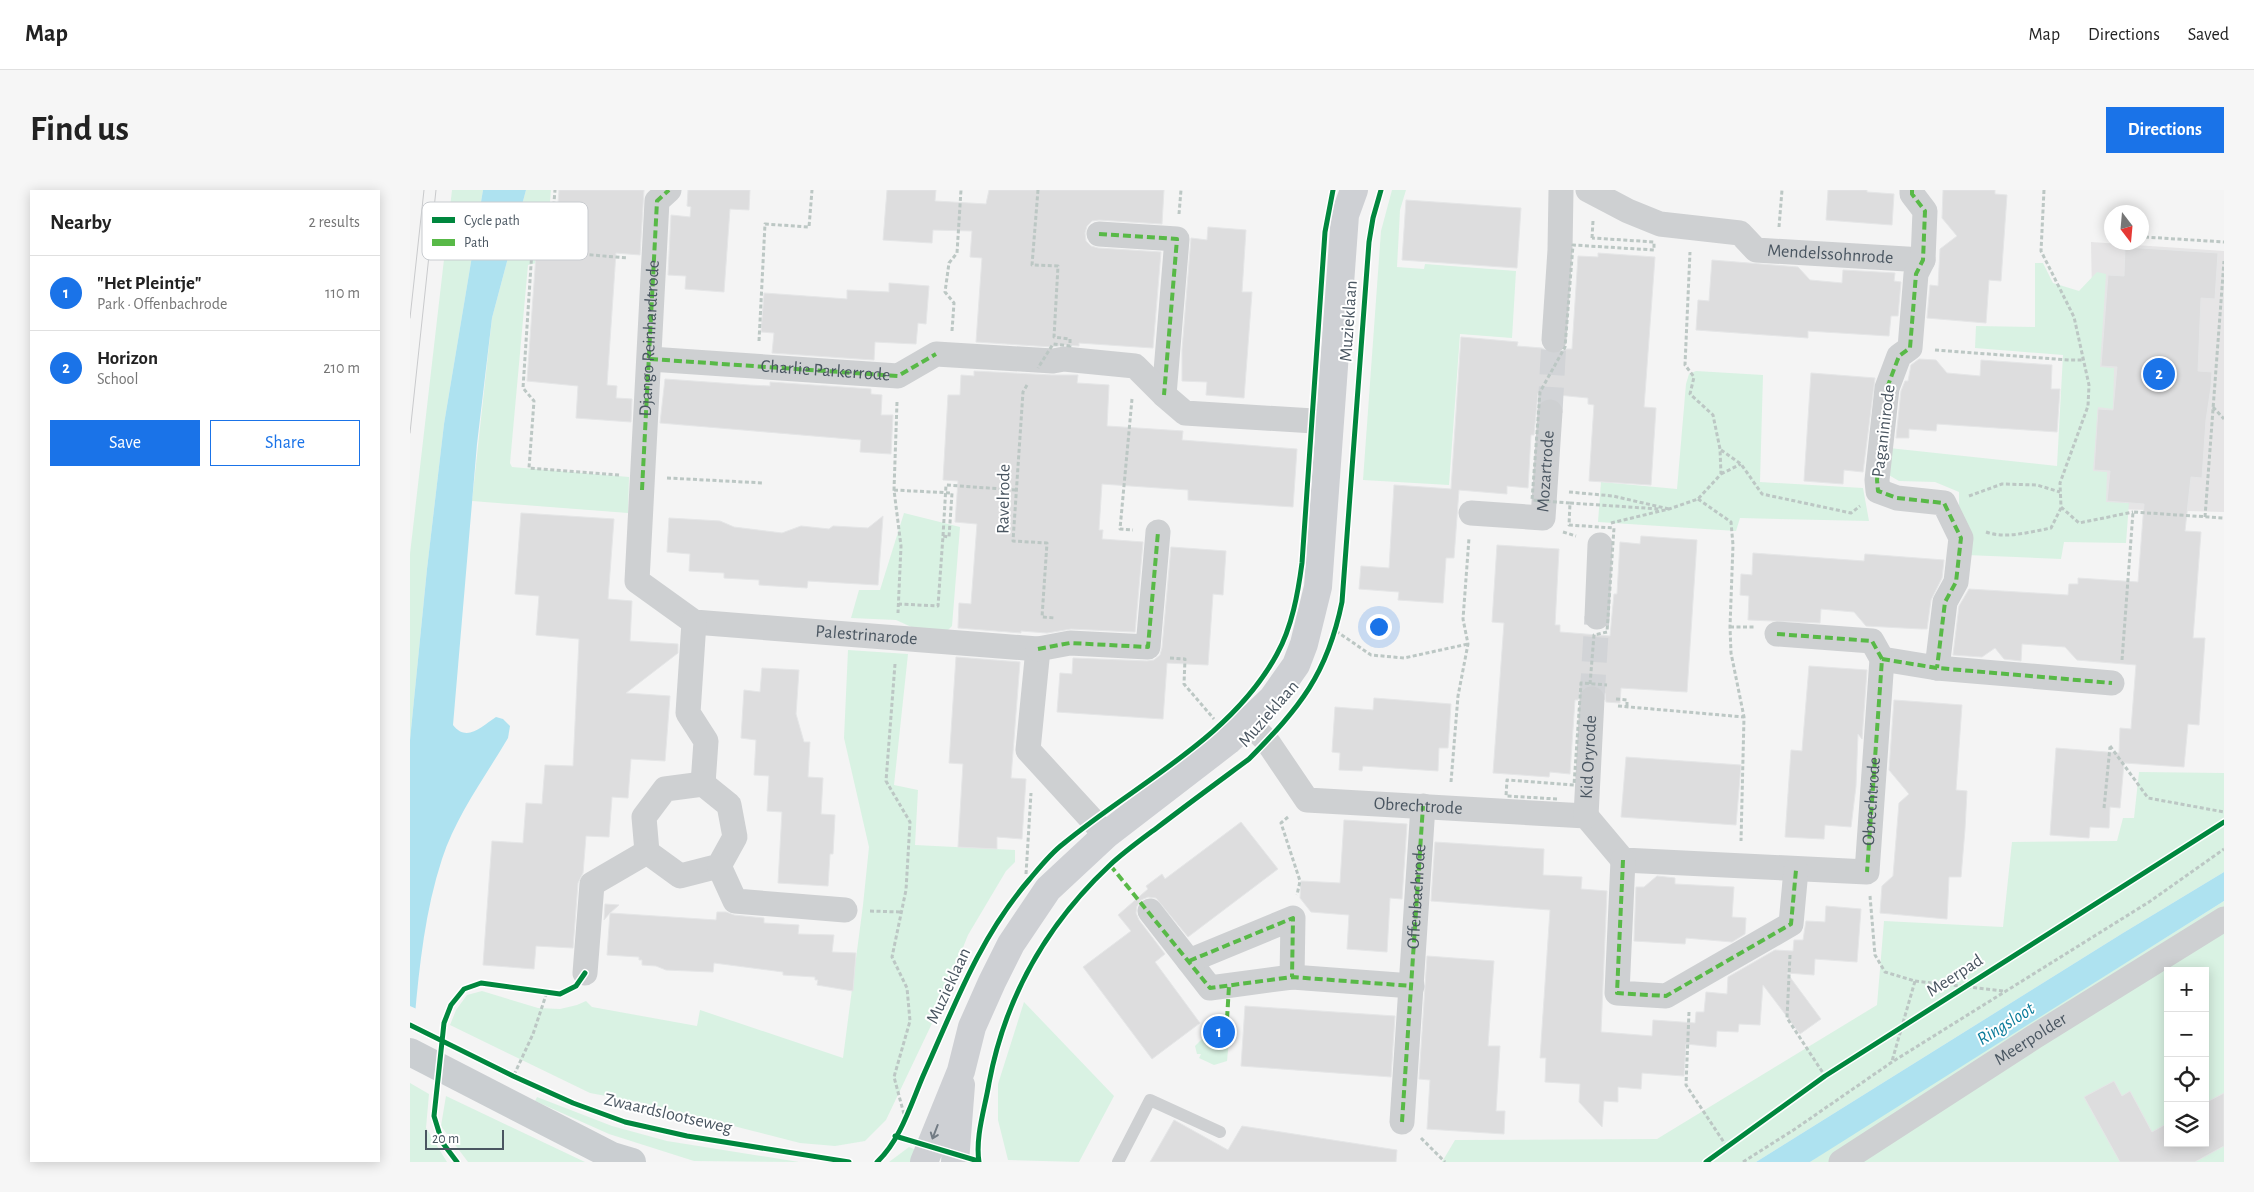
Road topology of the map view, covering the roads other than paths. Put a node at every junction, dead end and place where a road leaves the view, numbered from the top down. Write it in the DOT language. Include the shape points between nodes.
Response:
graph roads {
  1 [pos="669,190"];
  2 [pos="1354,190"];
  3 [pos="1561,190"];
  4 [pos="1588,190"];
  5 [pos="1912,190"];
  6 [pos="1629,200"];
  7 [pos="1099,234"];
  8 [pos="1923,260"];
  9 [pos="1554,340"];
  10 [pos="650,359"];
  11 [pos="1164,395"];
  12 [pos="1550,412"];
  13 [pos="1330,422"];
  14 [pos="1471,513"];
  15 [pos="1158,532"];
  16 [pos="1600,545"];
  17 [pos="1596,617"];
  18 [pos="694,622"];
  19 [pos="1777,634"];
  20 [pos="1038,649"];
  21 [pos="1882,659"];
  22 [pos="1937,668"];
  23 [pos="2112,684"];
  24 [pos="1595,693"];
  25 [pos="1249,723"];
  26 [pos="703,784"];
  27 [pos="1422,806"];
  28 [pos="1586,816"];
  29 [pos="1106,835"];
  30 [pos="647,852"];
  31 [pos="1623,860"];
  32 [pos="719,866"];
  33 [pos="1796,870"];
  34 [pos="845,910"];
  35 [pos="1150,911"];
  36 [pos="2224,919"];
  37 [pos="1189,961"];
  38 [pos="584,973"];
  39 [pos="1292,977"];
  40 [pos="1412,986"];
  41 [pos="410,1052"];
  42 [pos="961,1071"];
  43 [pos="1402,1122"];
  44 [pos="1220,1132"];
  45 [pos="632,1162"];
  46 [pos="924,1162"];
  47 [pos="956,1162"];
  48 [pos="1118,1162"];
  49 [pos="1841,1162"];
  1 -- 10 [label="street, Django Reinhardtrode" via="656,201"];
  2 -- 13 [label="street, Muzieklaan" via="1345,215"];
  3 -- 9 [label="street"];
  4 -- 6 [label="street, Mendelssohnrode"];
  5 -- 8 [label="street" via="1925,211"];
  6 -- 8 [label="street, Mendelssohnrode" via="1660,224 1740,233 1756,250"];
  7 -- 11 [label="street" via="1177,240"];
  8 -- 22 [label="street, Paganinirode" via="1916,274 1910,348 1899,356 1886,388 1877,480 1878,491 1948,512 1961,538 1956,582 1945,602"];
  10 -- 11 [label="street, Charlie Parkerrode" via="898,376 936,354 1064,359 1135,366"];
  10 -- 18 [label="street, Django Reinhardtrode" via="637,581"];
  11 -- 13 [label="street" via="1186,413"];
  12 -- 14 [label="street, Mozartrode" via="1542,518"];
  13 -- 25 [label="street, Muzieklaan" via="1318,587 1304,644 1286,682"];
  15 -- 20 [label="street, Palestrinarode" via="1148,646 1070,644"];
  16 -- 17 [label="street"];
  18 -- 20 [label="street, Palestrinarode"];
  18 -- 26 [label="street" via="688,713 706,741"];
  19 -- 21 [label="street" via="1872,641"];
  20 -- 29 [label="street" via="1028,750"];
  21 -- 22 [label="street"];
  21 -- 33 [label="street, Obrechtrode" via="1867,872"];
  22 -- 23 [label="street"];
  24 -- 28 [label="street, Kid Oryrode"];
  25 -- 27 [label="street, Obrechtrode" via="1267,741 1307,800"];
  25 -- 29 [label="street, Muzieklaan"];
  26 -- 30 [label="street" via="665,789 644,817"];
  26 -- 32 [label="street" via="729,805 736,837"];
  27 -- 28 [label="street, Obrechtrode"];
  27 -- 40 [label="street, Offenbachrode"];
  28 -- 31 [label="street"];
  29 -- 42 [label="street, Muzieklaan" via="1048,889 1011,944 972,1027"];
  30 -- 32 [label="street" via="680,876"];
  30 -- 38 [label="street" via="592,884"];
  31 -- 33 [label="street"];
  31 -- 33 [label="street" via="1617,993 1666,996 1791,924"];
  32 -- 34 [label="street" via="735,901"];
  35 -- 37 [label="street"];
  36 -- 49 [label="street, Meerpolder"];
  37 -- 39 [label="street" via="1210,988"];
  37 -- 39 [label="street" via="1293,918"];
  39 -- 40 [label="street"];
  40 -- 43 [label="street, Offenbachrode"];
  41 -- 45 [label="main road" via="612,1156"];
  42 -- 46 [label="street, Muzieklaan, one-way"];
  42 -- 47 [label="street, Muzieklaan"];
  44 -- 48 [label="lane" via="1150,1100"];
}
